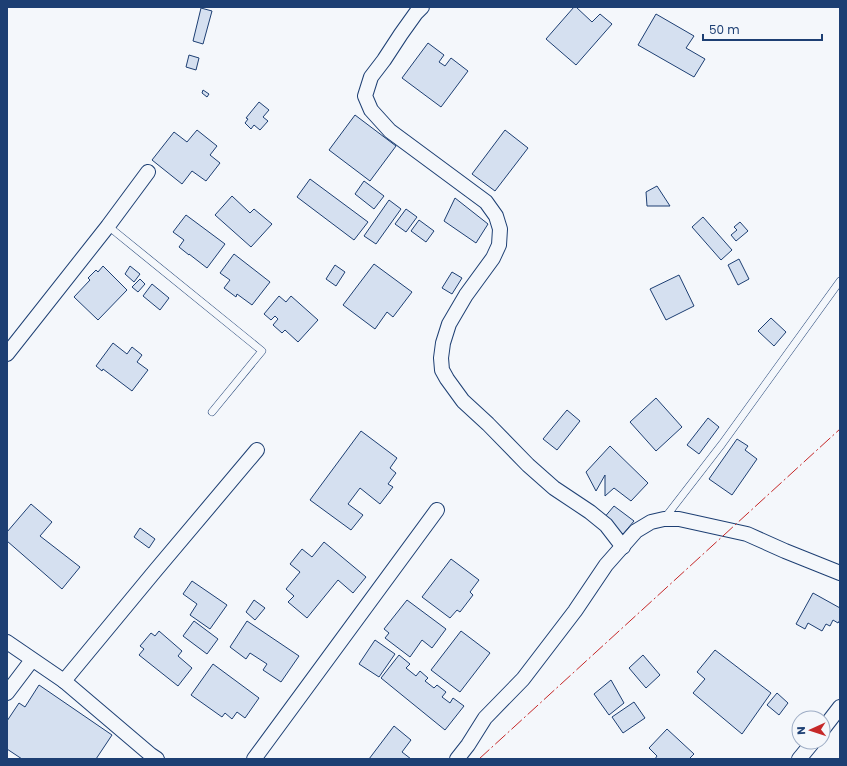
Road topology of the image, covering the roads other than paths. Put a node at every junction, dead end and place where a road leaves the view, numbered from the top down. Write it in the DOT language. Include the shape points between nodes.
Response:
graph roads {
  1 [pos="422,7"];
  2 [pos="148,172"];
  3 [pos="108,226"];
  4 [pos="840,281"];
  5 [pos="7,354"];
  6 [pos="212,412"];
  7 [pos="257,450"];
  8 [pos="437,510"];
  9 [pos="664,519"];
  10 [pos="622,547"];
  11 [pos="840,573"];
  12 [pos="7,642"];
  13 [pos="32,660"];
  14 [pos="64,681"];
  15 [pos="7,693"];
  16 [pos="840,707"];
  17 [pos="831,719"];
  18 [pos="806,750"];
  19 [pos="464,756"];
  20 [pos="157,759"];
  21 [pos="254,759"];
  22 [pos="799,759"];
  1 -- 10 [label="street" via="371,77 365,96 371,110 390,131 486,202 496,216 500,229 500,245 449,324 443,343 442,370 463,402 554,488 606,525"];
  2 -- 3 [label="street"];
  3 -- 5 [label="street"];
  3 -- 6 [label="lane" via="262,351"];
  4 -- 9 [label="lane" via="722,444"];
  7 -- 14 [label="street"];
  8 -- 21 [label="street"];
  9 -- 10 [label="street" via="650,522 636,531"];
  9 -- 11 [label="street" via="678,519 747,534"];
  10 -- 19 [label="street" via="523,679 485,718"];
  12 -- 13 [label="street"];
  13 -- 14 [label="street"];
  13 -- 15 [label="street"];
  14 -- 20 [label="street"];
  16 -- 17 [label="street"];
  18 -- 22 [label="street"];
}
